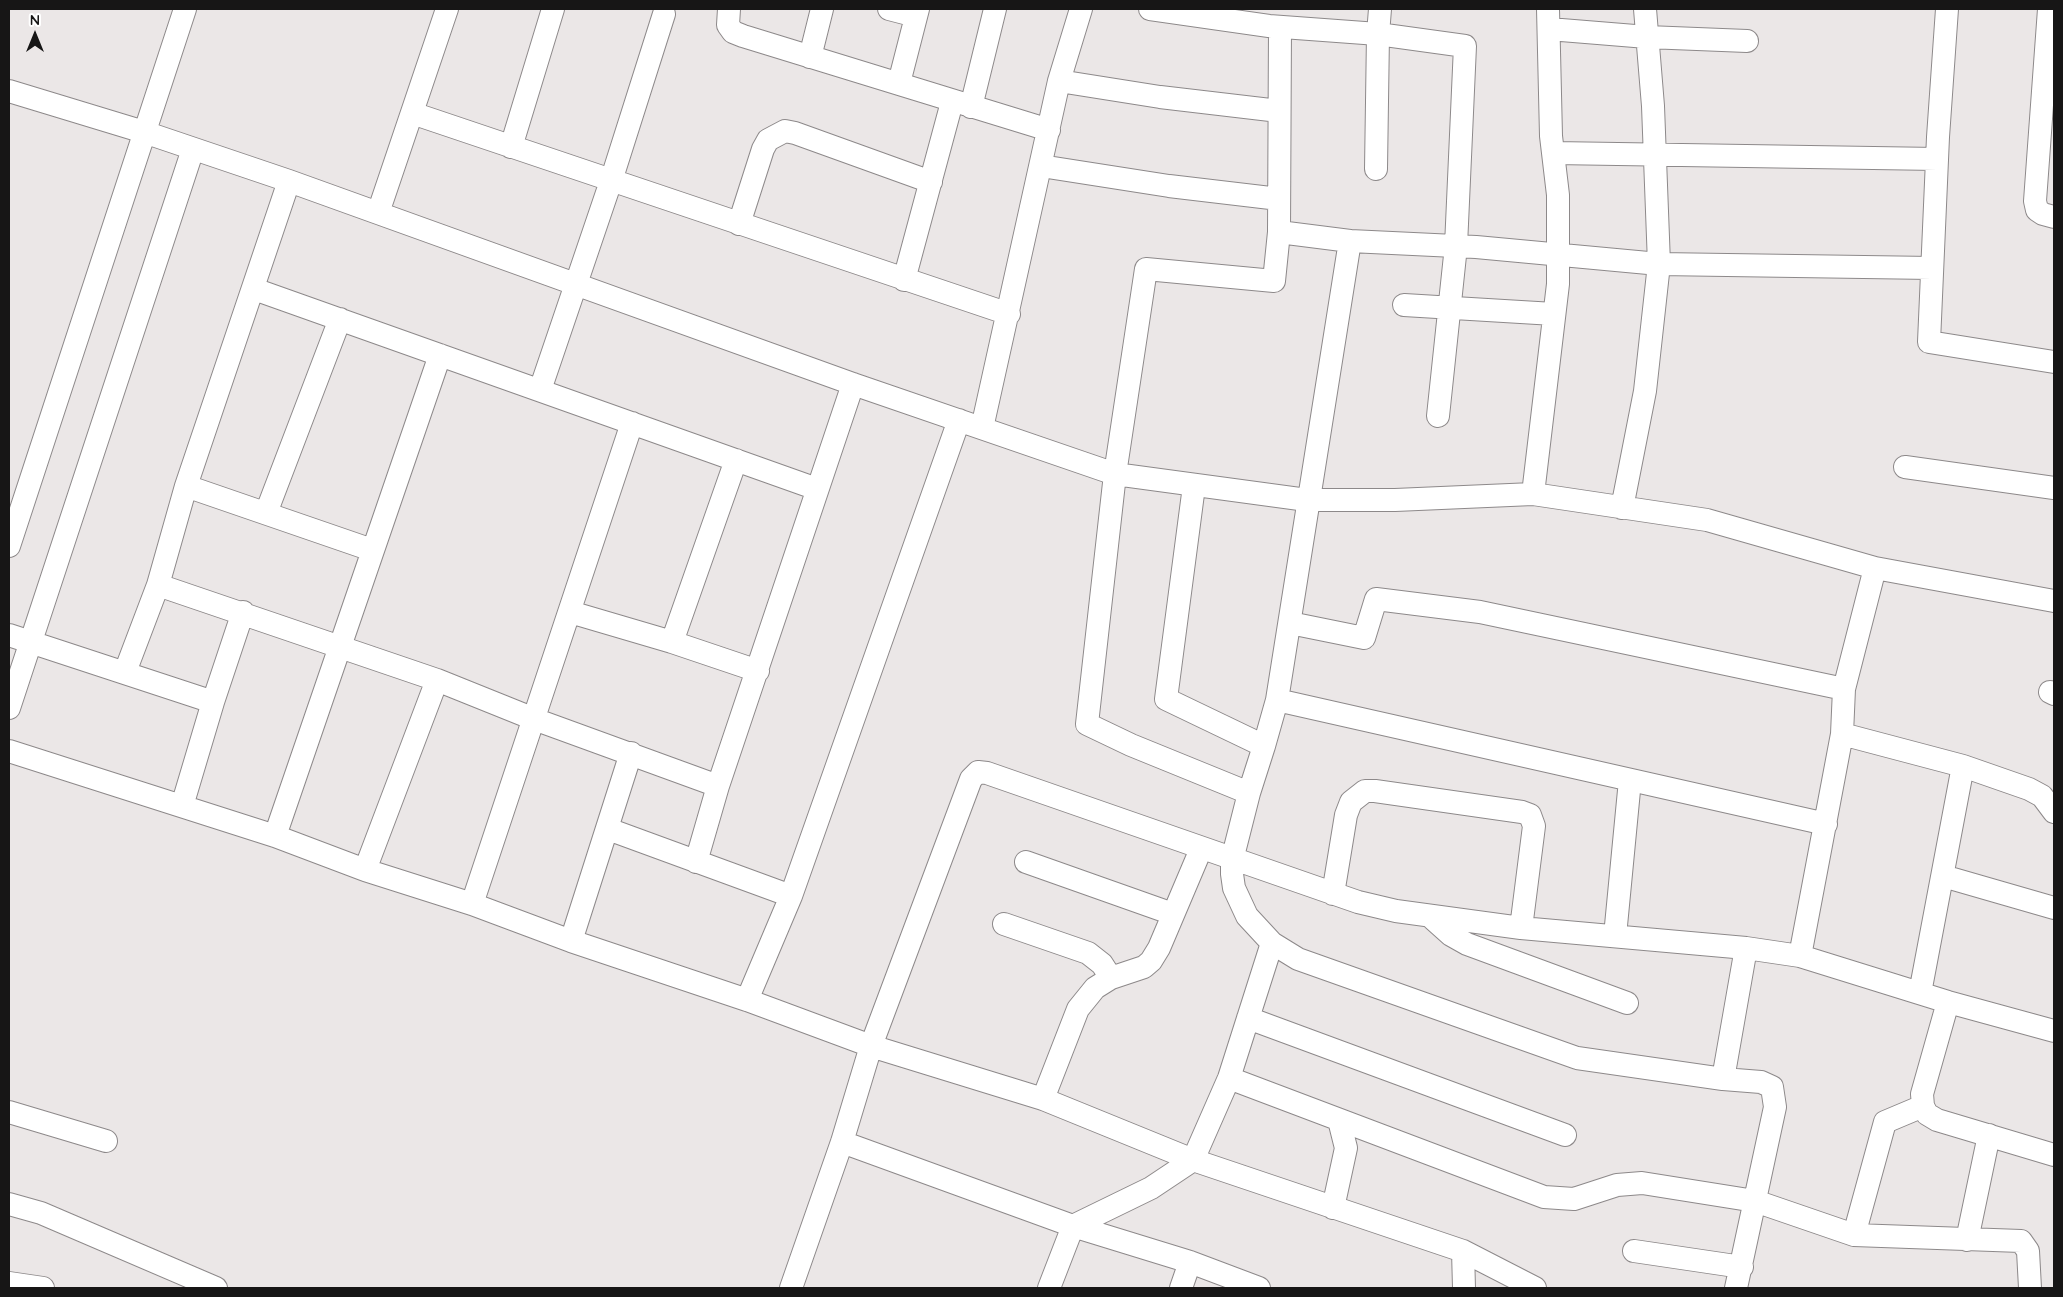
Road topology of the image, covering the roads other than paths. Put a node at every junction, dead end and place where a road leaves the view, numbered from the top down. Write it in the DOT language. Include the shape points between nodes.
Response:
graph roads {
  1 [pos="186,9"];
  2 [pos="447,9"];
  3 [pos="553,9"];
  4 [pos="729,9"];
  5 [pos="822,9"];
  6 [pos="889,9"];
  7 [pos="995,9"];
  8 [pos="1081,9"];
  9 [pos="1150,9"];
  10 [pos="1380,9"];
  11 [pos="1645,9"];
  12 [pos="1947,9"];
  13 [pos="2049,9"];
  14 [pos="917,12"];
  15 [pos="664,14"];
  16 [pos="1548,19"];
  17 [pos="1273,21"];
  18 [pos="1378,34"];
  19 [pos="1647,37"];
  20 [pos="1747,41"];
  21 [pos="810,56"];
  22 [pos="1058,81"];
  23 [pos="899,83"];
  24 [pos="9,91"];
  25 [pos="962,104"];
  26 [pos="1280,111"];
  27 [pos="412,113"];
  28 [pos="1049,130"];
  29 [pos="144,132"];
  30 [pos="511,147"];
  31 [pos="193,149"];
  32 [pos="1554,153"];
  33 [pos="1655,155"];
  34 [pos="1937,159"];
  35 [pos="1041,166"];
  36 [pos="1376,169"];
  37 [pos="289,181"];
  38 [pos="611,181"];
  39 [pos="931,182"];
  40 [pos="1279,199"];
  41 [pos="378,213"];
  42 [pos="2054,216"];
  43 [pos="739,224"];
  44 [pos="1279,232"];
  45 [pos="1350,241"];
  46 [pos="1456,246"];
  47 [pos="1558,256"];
  48 [pos="1659,264"];
  49 [pos="1932,268"];
  50 [pos="904,280"];
  51 [pos="576,284"];
  52 [pos="254,289"];
  53 [pos="1404,306"];
  54 [pos="1449,307"];
  55 [pos="1009,314"];
  56 [pos="1554,314"];
  57 [pos="340,319"];
  58 [pos="440,354"];
  59 [pos="2054,362"];
  60 [pos="854,384"];
  61 [pos="540,390"];
  62 [pos="1438,416"];
  63 [pos="959,420"];
  64 [pos="632,423"];
  65 [pos="982,428"];
  66 [pos="736,460"];
  67 [pos="1905,467"];
  68 [pos="1116,474"];
  69 [pos="186,486"];
  70 [pos="1194,486"];
  71 [pos="2054,488"];
  72 [pos="817,489"];
  73 [pos="1533,494"];
  74 [pos="1307,500"];
  75 [pos="1622,508"];
  76 [pos="266,512"];
  77 [pos="9,546"];
  78 [pos="372,550"];
  79 [pos="1875,568"];
  80 [pos="158,585"];
  81 [pos="2054,601"];
  82 [pos="243,612"];
  83 [pos="570,612"];
  84 [pos="1290,623"];
  85 [pos="19,639"];
  86 [pos="672,642"];
  87 [pos="339,648"];
  88 [pos="758,671"];
  89 [pos="125,672"];
  90 [pos="437,680"];
  91 [pos="1844,689"];
  92 [pos="1277,700"];
  93 [pos="213,702"];
  94 [pos="9,708"];
  95 [pos="534,719"];
  96 [pos="1842,734"];
  97 [pos="1264,746"];
  98 [pos="9,751"];
  99 [pos="632,753"];
  100 [pos="1963,766"];
  101 [pos="1630,780"];
  102 [pos="718,786"];
  103 [pos="1249,793"];
  104 [pos="182,806"];
  105 [pos="2054,812"];
  106 [pos="1826,824"];
  107 [pos="608,829"];
  108 [pos="275,836"];
  109 [pos="1201,849"];
  110 [pos="1232,860"];
  111 [pos="696,862"];
  112 [pos="1026,862"];
  113 [pos="365,870"];
  114 [pos="1944,876"];
  115 [pos="1333,894"];
  116 [pos="790,896"];
  117 [pos="472,904"];
  118 [pos="2054,908"];
  119 [pos="1173,914"];
  120 [pos="1432,918"];
  121 [pos="1004,924"];
  122 [pos="1521,928"];
  123 [pos="1615,936"];
  124 [pos="571,941"];
  125 [pos="1272,943"];
  126 [pos="1746,948"];
  127 [pos="1800,956"];
  128 [pos="1111,978"];
  129 [pos="1920,993"];
  130 [pos="747,1000"];
  131 [pos="1627,1002"];
  132 [pos="1948,1002"];
  133 [pos="1248,1018"];
  134 [pos="2054,1031"];
  135 [pos="871,1046"];
  136 [pos="1229,1078"];
  137 [pos="1723,1079"];
  138 [pos="1043,1099"];
  139 [pos="1923,1106"];
  140 [pos="9,1112"];
  141 [pos="1339,1120"];
  142 [pos="1565,1135"];
  143 [pos="1989,1135"];
  144 [pos="106,1141"];
  145 [pos="842,1142"];
  146 [pos="2054,1155"];
  147 [pos="1192,1160"];
  148 [pos="1755,1202"];
  149 [pos="9,1204"];
  150 [pos="1333,1208"];
  151 [pos="1073,1226"];
  152 [pos="1854,1235"];
  153 [pos="1967,1240"];
  154 [pos="1463,1251"];
  155 [pos="1634,1251"];
  156 [pos="1190,1262"];
  157 [pos="1742,1266"];
  158 [pos="9,1283"];
  159 [pos="42,1288"];
  160 [pos="216,1288"];
  161 [pos="791,1288"];
  162 [pos="1049,1288"];
  163 [pos="1181,1288"];
  164 [pos="1259,1288"];
  165 [pos="1464,1288"];
  166 [pos="1535,1288"];
  167 [pos="1736,1288"];
  168 [pos="2030,1288"];
  1 -- 29 [label="street"];
  2 -- 27 [label="street"];
  3 -- 30 [label="street"];
  4 -- 21 [label="street" via="728,26 733,32"];
  5 -- 21 [label="street"];
  6 -- 14 [label="street"];
  7 -- 25 [label="street"];
  8 -- 22 [label="street"];
  9 -- 17 [label="street"];
  10 -- 18 [label="street"];
  11 -- 19 [label="street"];
  12 -- 34 [label="street"];
  13 -- 42 [label="street" via="2035,202 2037,210"];
  14 -- 23 [label="street"];
  15 -- 38 [label="street"];
  16 -- 19 [label="street"];
  16 -- 32 [label="street"];
  17 -- 18 [label="street"];
  17 -- 26 [label="street"];
  18 -- 36 [label="street"];
  18 -- 46 [label="street" via="1465,46"];
  19 -- 20 [label="street"];
  19 -- 33 [label="street"];
  21 -- 23 [label="street"];
  22 -- 26 [label="street"];
  22 -- 28 [label="street"];
  23 -- 25 [label="street"];
  24 -- 29 [label="street"];
  25 -- 28 [label="street"];
  25 -- 39 [label="street"];
  26 -- 40 [label="street"];
  27 -- 30 [label="street"];
  27 -- 41 [label="street"];
  28 -- 35 [label="street"];
  29 -- 31 [label="street"];
  29 -- 77 [label="street"];
  30 -- 38 [label="street"];
  31 -- 37 [label="street"];
  31 -- 85 [label="street"];
  32 -- 33 [label="street"];
  32 -- 47 [label="street"];
  33 -- 34 [label="street"];
  33 -- 48 [label="street"];
  34 -- 49 [label="street"];
  35 -- 40 [label="street"];
  35 -- 55 [label="street"];
  37 -- 41 [label="street"];
  37 -- 52 [label="street"];
  38 -- 43 [label="street"];
  38 -- 51 [label="street"];
  39 -- 43 [label="street" via="796,133 784,132 768,140 763,149"];
  39 -- 50 [label="street"];
  40 -- 44 [label="street"];
  41 -- 51 [label="street"];
  43 -- 50 [label="street"];
  44 -- 45 [label="street"];
  44 -- 68 [label="street" via="1274,281 1146,269"];
  45 -- 46 [label="street"];
  45 -- 74 [label="street"];
  46 -- 47 [label="street"];
  46 -- 54 [label="street"];
  47 -- 48 [label="street"];
  47 -- 56 [label="street"];
  48 -- 49 [label="street"];
  48 -- 75 [label="street" via="1645,391"];
  49 -- 59 [label="street" via="1929,342"];
  50 -- 55 [label="street"];
  51 -- 60 [label="street"];
  51 -- 61 [label="street"];
  52 -- 57 [label="street"];
  52 -- 69 [label="street"];
  53 -- 54 [label="street"];
  54 -- 56 [label="street"];
  54 -- 62 [label="street"];
  55 -- 65 [label="street"];
  56 -- 73 [label="street"];
  57 -- 58 [label="street"];
  57 -- 76 [label="street"];
  58 -- 61 [label="street"];
  58 -- 78 [label="street"];
  60 -- 63 [label="street"];
  60 -- 72 [label="street"];
  61 -- 64 [label="street"];
  63 -- 65 [label="street"];
  63 -- 116 [label="street"];
  64 -- 66 [label="street"];
  64 -- 83 [label="street"];
  65 -- 68 [label="street"];
  66 -- 72 [label="street"];
  66 -- 86 [label="street"];
  67 -- 71 [label="street"];
  68 -- 70 [label="street"];
  68 -- 103 [label="street" via="1087,724"];
  69 -- 76 [label="street"];
  69 -- 80 [label="street"];
  70 -- 74 [label="street"];
  70 -- 97 [label="street" via="1166,699"];
  72 -- 88 [label="street"];
  73 -- 74 [label="street"];
  73 -- 75 [label="street"];
  74 -- 84 [label="street"];
  75 -- 79 [label="street" via="1707,520"];
  76 -- 78 [label="street"];
  78 -- 87 [label="street"];
  79 -- 81 [label="street"];
  79 -- 91 [label="street"];
  80 -- 82 [label="street"];
  80 -- 89 [label="street"];
  82 -- 87 [label="street"];
  82 -- 93 [label="street"];
  83 -- 86 [label="street"];
  83 -- 95 [label="street"];
  84 -- 91 [label="street" via="1364,638 1376,598 1480,612"];
  84 -- 92 [label="street"];
  85 -- 89 [label="street"];
  85 -- 94 [label="street"];
  86 -- 88 [label="street"];
  87 -- 90 [label="street"];
  87 -- 108 [label="street"];
  88 -- 102 [label="street"];
  89 -- 93 [label="street"];
  90 -- 95 [label="street"];
  90 -- 113 [label="street"];
  91 -- 96 [label="street"];
  92 -- 97 [label="street"];
  92 -- 101 [label="street"];
  93 -- 104 [label="street"];
  95 -- 99 [label="street"];
  95 -- 117 [label="street"];
  96 -- 100 [label="street"];
  96 -- 106 [label="street"];
  97 -- 103 [label="street"];
  98 -- 104 [label="street"];
  99 -- 102 [label="street"];
  99 -- 107 [label="street"];
  100 -- 105 [label="street" via="2029,789 2042,796"];
  100 -- 114 [label="street"];
  101 -- 106 [label="street"];
  101 -- 123 [label="street"];
  102 -- 111 [label="street"];
  103 -- 110 [label="street"];
  104 -- 108 [label="street"];
  106 -- 127 [label="street"];
  107 -- 111 [label="street"];
  107 -- 124 [label="street"];
  108 -- 113 [label="street"];
  109 -- 110 [label="street"];
  109 -- 119 [label="street"];
  109 -- 135 [label="street" via="988,773 974,774"];
  110 -- 115 [label="street"];
  110 -- 125 [label="street" via="1239,902 1247,916"];
  111 -- 116 [label="street"];
  112 -- 119 [label="street"];
  113 -- 117 [label="street"];
  114 -- 118 [label="street"];
  114 -- 129 [label="street"];
  115 -- 120 [label="street"];
  115 -- 122 [label="street" via="1350,802 1365,791 1522,812 1530,816 1534,826"];
  116 -- 130 [label="street"];
  117 -- 124 [label="street"];
  119 -- 128 [label="street" via="1151,961 1144,967"];
  120 -- 122 [label="street"];
  120 -- 131 [label="street" via="1467,944"];
  121 -- 128 [label="street" via="1088,953 1102,964"];
  122 -- 123 [label="street"];
  123 -- 126 [label="street"];
  124 -- 130 [label="street"];
  125 -- 133 [label="street"];
  125 -- 137 [label="street" via="1298,959 1577,1058"];
  126 -- 127 [label="street"];
  126 -- 137 [label="street"];
  127 -- 129 [label="street"];
  128 -- 138 [label="street" via="1095,988 1078,1010"];
  129 -- 132 [label="street"];
  130 -- 135 [label="street"];
  132 -- 134 [label="street"];
  132 -- 139 [label="street" via="1925,1080"];
  133 -- 136 [label="street"];
  133 -- 142 [label="street"];
  135 -- 138 [label="street"];
  135 -- 145 [label="street"];
  136 -- 141 [label="street"];
  136 -- 147 [label="street"];
  137 -- 148 [label="street" via="1761,1082 1772,1087 1775,1107"];
  138 -- 147 [label="street"];
  139 -- 143 [label="street" via="1927,1114 1938,1120"];
  139 -- 152 [label="street" via="1886,1122"];
  140 -- 144 [label="street"];
  141 -- 148 [label="street" via="1544,1197 1574,1199 1617,1185 1642,1183"];
  141 -- 150 [label="street" via="1346,1148"];
  143 -- 146 [label="street"];
  143 -- 153 [label="street"];
  145 -- 151 [label="street"];
  145 -- 161 [label="street"];
  147 -- 150 [label="street"];
  147 -- 151 [label="street" via="1151,1188"];
  148 -- 152 [label="street"];
  148 -- 157 [label="street"];
  149 -- 160 [label="street" via="41,1213"];
  150 -- 154 [label="street"];
  151 -- 156 [label="street"];
  151 -- 162 [label="street"];
  152 -- 153 [label="street"];
  153 -- 168 [label="street" via="2021,1241 2028,1251"];
  154 -- 165 [label="street"];
  154 -- 166 [label="street"];
  155 -- 157 [label="street"];
  156 -- 163 [label="street"];
  156 -- 164 [label="street"];
  157 -- 167 [label="street"];
  158 -- 159 [label="street"];
}
